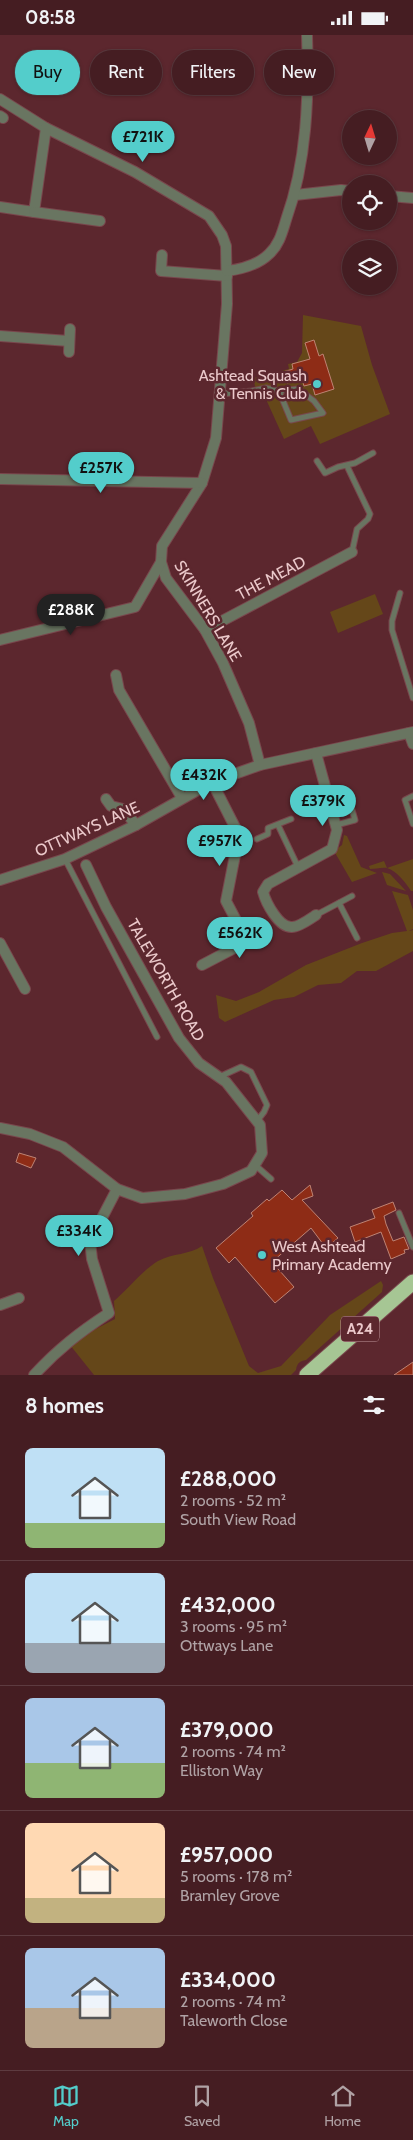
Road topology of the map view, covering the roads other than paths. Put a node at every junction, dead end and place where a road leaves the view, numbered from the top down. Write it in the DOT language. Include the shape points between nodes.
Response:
graph roads {
  1 [pos="307,35"];
  2 [pos="0,99"];
  3 [pos="46,128"];
  4 [pos="342,189"];
  5 [pos="295,195"];
  6 [pos="397,197"];
  7 [pos="413,198"];
  8 [pos="0,207"];
  9 [pos="34,212"];
  10 [pos="100,221"];
  11 [pos="162,255"];
  12 [pos="227,274"];
  13 [pos="70,329"];
  14 [pos="0,336"];
  15 [pos="69,341"];
  16 [pos="69,352"];
  17 [pos="279,391"];
  18 [pos="220,394"];
  19 [pos="373,453"];
  20 [pos="317,461"];
  21 [pos="347,465"];
  22 [pos="0,479"];
  23 [pos="202,483"];
  24 [pos="352,552"];
  25 [pos="161,562"];
  26 [pos="400,593"];
  27 [pos="205,630"];
  28 [pos="0,641"];
  29 [pos="116,675"];
  30 [pos="413,698"];
  31 [pos="411,733"];
  32 [pos="413,744"];
  33 [pos="316,753"];
  34 [pos="260,765"];
  35 [pos="212,782"];
  36 [pos="413,796"];
  37 [pos="182,798"];
  38 [pos="106,799"];
  39 [pos="350,803"];
  40 [pos="291,819"];
  41 [pos="413,824"];
  42 [pos="136,825"];
  43 [pos="278,825"];
  44 [pos="336,825"];
  45 [pos="257,839"];
  46 [pos="65,859"];
  47 [pos="86,865"];
  48 [pos="298,868"];
  49 [pos="0,880"];
  50 [pos="352,896"];
  51 [pos="339,903"];
  52 [pos="316,915"];
  53 [pos="267,931"];
  54 [pos="357,938"];
  55 [pos="247,941"];
  56 [pos="0,943"];
  57 [pos="202,965"];
  58 [pos="25,989"];
  59 [pos="156,1037"];
  60 [pos="219,1077"];
  61 [pos="257,1121"];
  62 [pos="0,1128"];
  63 [pos="254,1165"];
  64 [pos="271,1179"];
  65 [pos="117,1189"];
  66 [pos="399,1213"];
  67 [pos="413,1247"];
  68 [pos="413,1282"];
  69 [pos="19,1298"];
  70 [pos="0,1305"];
  71 [pos="309,1374"];
  72 [pos="34,1375"];
  1 -- 5 [label="street" via="305,140"];
  2 -- 3 [label="street, SKINNERS LANE"];
  3 -- 9 [label="street"];
  3 -- 12 [label="street, SKINNERS LANE" via="135,173 209,217 226,246"];
  4 -- 5 [label="street"];
  5 -- 12 [label="street" via="278,244 268,256"];
  6 -- 7 [label="street"];
  8 -- 9 [label="street"];
  9 -- 10 [label="street"];
  11 -- 12 [label="street" via="161,271"];
  12 -- 18 [label="street, SKINNERS LANE"];
  13 -- 15 [label="street"];
  14 -- 15 [label="street"];
  15 -- 16 [label="street"];
  17 -- 17 [label="lane" via="298,389 323,413 291,420"];
  17 -- 18 [label="lane" via="266,388"];
  18 -- 23 [label="street, SKINNERS LANE" via="216,438"];
  19 -- 21 [label="lane"];
  20 -- 21 [label="lane" via="325,473"];
  21 -- 24 [label="lane" via="370,514 358,529"];
  22 -- 23 [label="street"];
  23 -- 25 [label="street, SKINNERS LANE" via="162,546"];
  24 -- 27 [label="street, THE MEAD"];
  25 -- 27 [label="street, SKINNERS LANE" via="166,578"];
  25 -- 28 [label="street" via="135,607"];
  26 -- 30 [label="lane" via="392,630"];
  27 -- 34 [label="street, SKINNERS LANE" via="248,723"];
  29 -- 37 [label="street" via="119,691"];
  31 -- 32 [label="street"];
  31 -- 33 [label="street, OTTWAYS LANE"];
  33 -- 34 [label="street, OTTWAYS LANE"];
  33 -- 44 [label="street"];
  34 -- 35 [label="street, OTTWAYS LANE"];
  35 -- 37 [label="street, OTTWAYS LANE"];
  35 -- 55 [label="street" via="239,835 226,901"];
  36 -- 41 [label="lane" via="405,800"];
  37 -- 42 [label="street, OTTWAYS LANE"];
  38 -- 42 [label="street" via="111,806 123,809"];
  39 -- 44 [label="lane" via="355,820"];
  40 -- 43 [label="lane"];
  42 -- 46 [label="street, OTTWAYS LANE"];
  43 -- 45 [label="lane" via="268,828 268,834"];
  43 -- 48 [label="lane"];
  44 -- 48 [label="street" via="332,849"];
  46 -- 49 [label="street, OTTWAYS LANE"];
  46 -- 59 [label="lane"];
  47 -- 60 [label="street, TALEWORTH ROAD" via="179,1038 199,1063"];
  48 -- 52 [label="street" via="266,886 263,892 285,926 293,928"];
  50 -- 51 [label="lane"];
  51 -- 52 [label="lane"];
  51 -- 54 [label="lane"];
  53 -- 55 [label="street"];
  55 -- 57 [label="street"];
  56 -- 58 [label="street"];
  60 -- 61 [label="street, TALEWORTH ROAD"];
  60 -- 61 [label="lane" via="241,1067 251,1071 266,1105"];
  61 -- 63 [label="street, TALEWORTH ROAD" via="262,1153"];
  62 -- 65 [label="street" via="30,1134 62,1147"];
  63 -- 64 [label="lane"];
  63 -- 65 [label="street" via="251,1171 223,1184 186,1194 142,1198"];
  65 -- 72 [label="street" via="90,1241 92,1259 109,1313 77,1334"];
  66 -- 67 [label="lane"];
  68 -- 71 [label="highway, A24"];
  69 -- 70 [label="street"];
}
